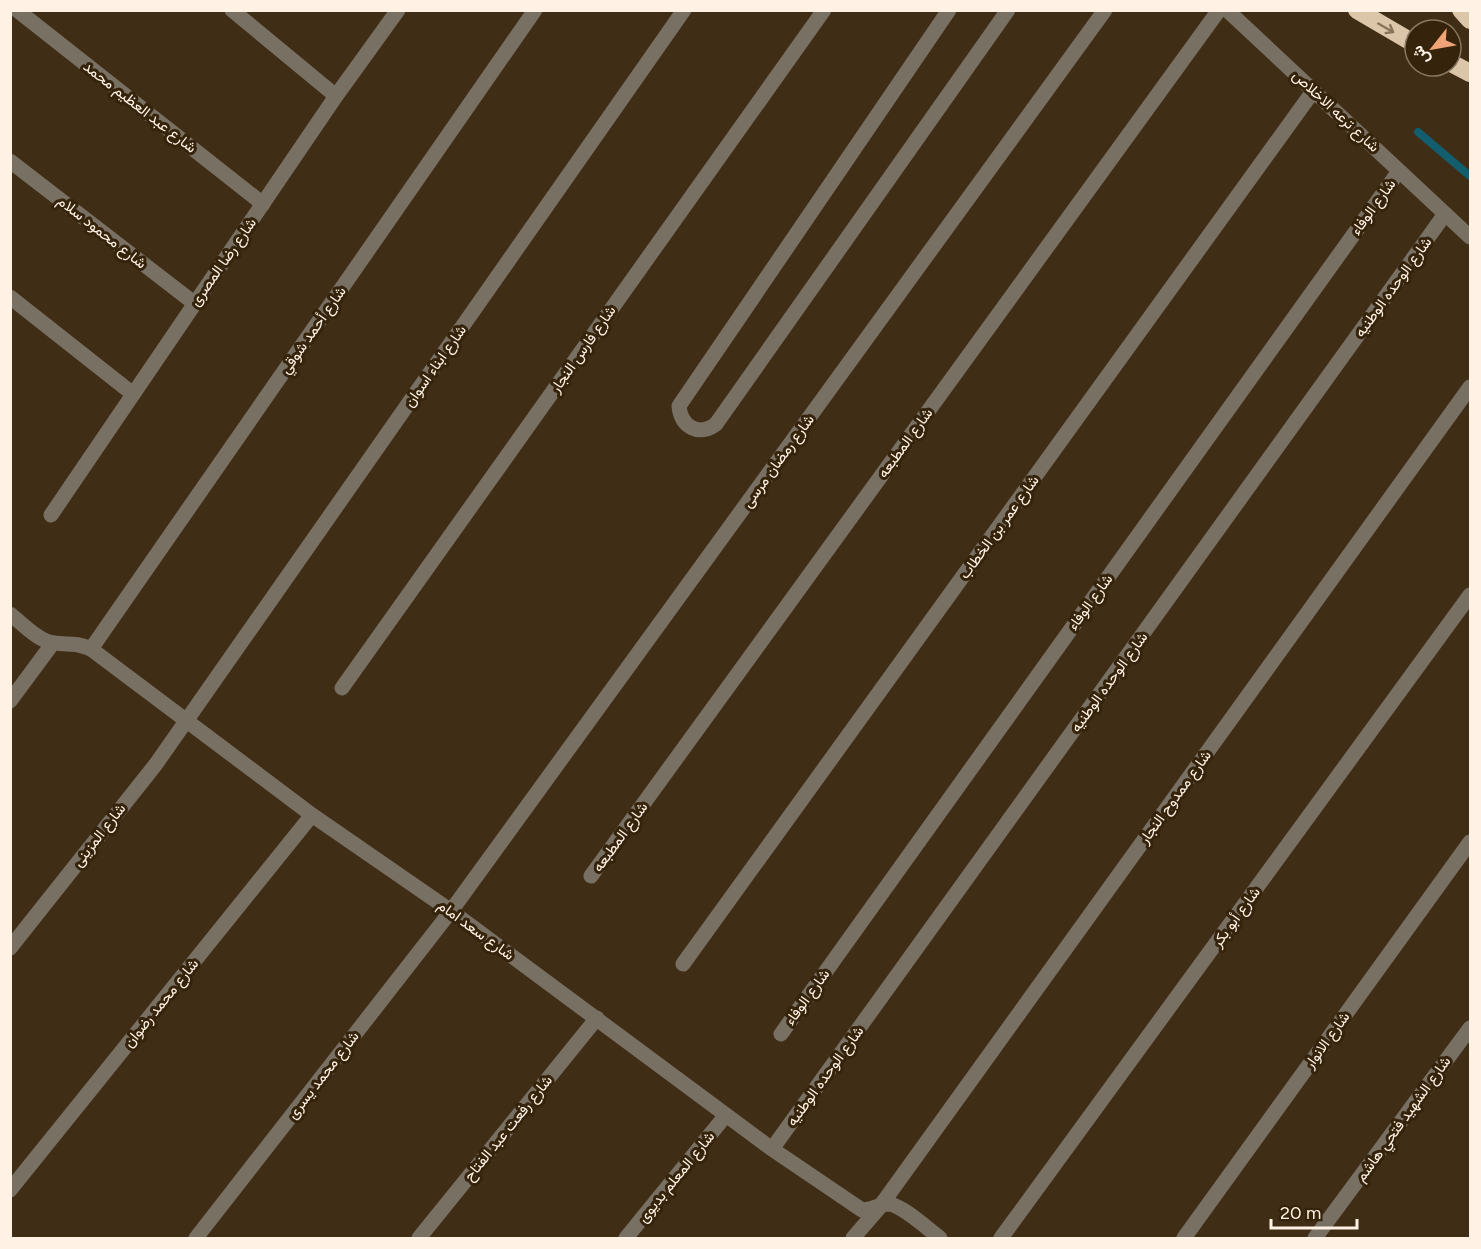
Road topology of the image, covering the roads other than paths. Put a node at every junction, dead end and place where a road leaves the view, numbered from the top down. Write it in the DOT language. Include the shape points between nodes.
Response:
graph roads {
  1 [pos="18,10"];
  2 [pos="232,10"];
  3 [pos="398,10"];
  4 [pos="535,10"];
  5 [pos="684,10"];
  6 [pos="824,10"];
  7 [pos="949,10"];
  8 [pos="1008,10"];
  9 [pos="1104,10"];
  10 [pos="1219,10"];
  11 [pos="1227,10"];
  12 [pos="1356,10"];
  13 [pos="1461,10"];
  14 [pos="1470,20"];
  15 [pos="1403,37"];
  16 [pos="1314,90"];
  17 [pos="336,96"];
  18 [pos="10,161"];
  19 [pos="1399,171"];
  20 [pos="263,204"];
  21 [pos="1445,214"];
  22 [pos="1470,237"];
  23 [pos="10,297"];
  24 [pos="194,303"];
  25 [pos="1470,387"];
  26 [pos="134,394"];
  27 [pos="51,515"];
  28 [pos="1470,595"];
  29 [pos="10,614"];
  30 [pos="53,643"];
  31 [pos="91,649"];
  32 [pos="342,688"];
  33 [pos="10,701"];
  34 [pos="185,721"];
  35 [pos="312,815"];
  36 [pos="1470,842"];
  37 [pos="591,876"];
  38 [pos="451,911"];
  39 [pos="10,948"];
  40 [pos="683,964"];
  41 [pos="597,1018"];
  42 [pos="1470,1028"];
  43 [pos="781,1034"];
  44 [pos="726,1115"];
  45 [pos="772,1149"];
  46 [pos="10,1190"];
  47 [pos="879,1208"];
  48 [pos="196,1239"];
  49 [pos="419,1239"];
  50 [pos="626,1239"];
  51 [pos="854,1239"];
  52 [pos="940,1239"];
  53 [pos="1001,1239"];
  54 [pos="1184,1239"];
  55 [pos="1315,1239"];
  1 -- 20 [label="street, شارع عبد العظيم محمد"];
  2 -- 17 [label="street"];
  3 -- 17 [label="street, شارع رضا المصرى"];
  4 -- 31 [label="street, شارع أحمد شوقي"];
  5 -- 34 [label="street, شارع ابناء اسوان"];
  6 -- 32 [label="street, شارع فارس النجار"];
  7 -- 8 [label="street" via="679,406 683,421 691,428 704,430 716,424"];
  9 -- 38 [label="street, شارع رمضان مرسى"];
  10 -- 37 [label="street, شارع المطبعه"];
  11 -- 16 [label="street, شارع ترعه الاخلاص"];
  12 -- 15 [label="highway, one-way"];
  13 -- 14 [label="highway"];
  16 -- 19 [label="street, شارع ترعه الاخلاص"];
  16 -- 40 [label="street, شارع عمر بن الخطاب"];
  17 -- 20 [label="street, شارع رضا المصرى"];
  18 -- 24 [label="street, شارع محمود سلام"];
  19 -- 21 [label="street, شارع ترعه الاخلاص"];
  19 -- 43 [label="street, شارع الوفاء"];
  20 -- 24 [label="street, شارع رضا المصرى"];
  21 -- 22 [label="street, شارع ترعه الاخلاص"];
  21 -- 45 [label="street, شارع الوحده الوطنيه"];
  23 -- 26 [label="street"];
  24 -- 26 [label="street, شارع رضا المصرى"];
  25 -- 47 [label="street, شارع ممدوح النجار"];
  26 -- 27 [label="street, شارع رضا المصرى"];
  28 -- 53 [label="street, شارع أبو بكر"];
  29 -- 30 [label="street, شارع سعد امام"];
  30 -- 31 [label="street, شارع سعد امام" via="68,642"];
  30 -- 33 [label="street"];
  31 -- 34 [label="street, شارع سعد امام"];
  34 -- 35 [label="street, شارع سعد امام"];
  34 -- 39 [label="street, شارع المزينى" via="156,764"];
  35 -- 38 [label="street, شارع سعد امام"];
  35 -- 46 [label="street, شارع محمد رضوان"];
  36 -- 54 [label="street, شارع الانوار"];
  38 -- 41 [label="street, شارع سعد امام"];
  38 -- 48 [label="street, شارع محمد يسرى"];
  41 -- 44 [label="street, شارع سعد امام"];
  41 -- 49 [label="street, شارع رفعت عبد الفتاح"];
  42 -- 55 [label="street, شارع الشهيد فتحي هاشم"];
  44 -- 45 [label="street, شارع سعد امام"];
  44 -- 50 [label="street, شارع المعلم بديوى"];
  45 -- 47 [label="street, شارع سعد امام" via="862,1209"];
  47 -- 51 [label="street, شارع ممدوح النجار"];
  47 -- 52 [label="street, شارع سعد امام" via="886,1204 897,1206"];
}
